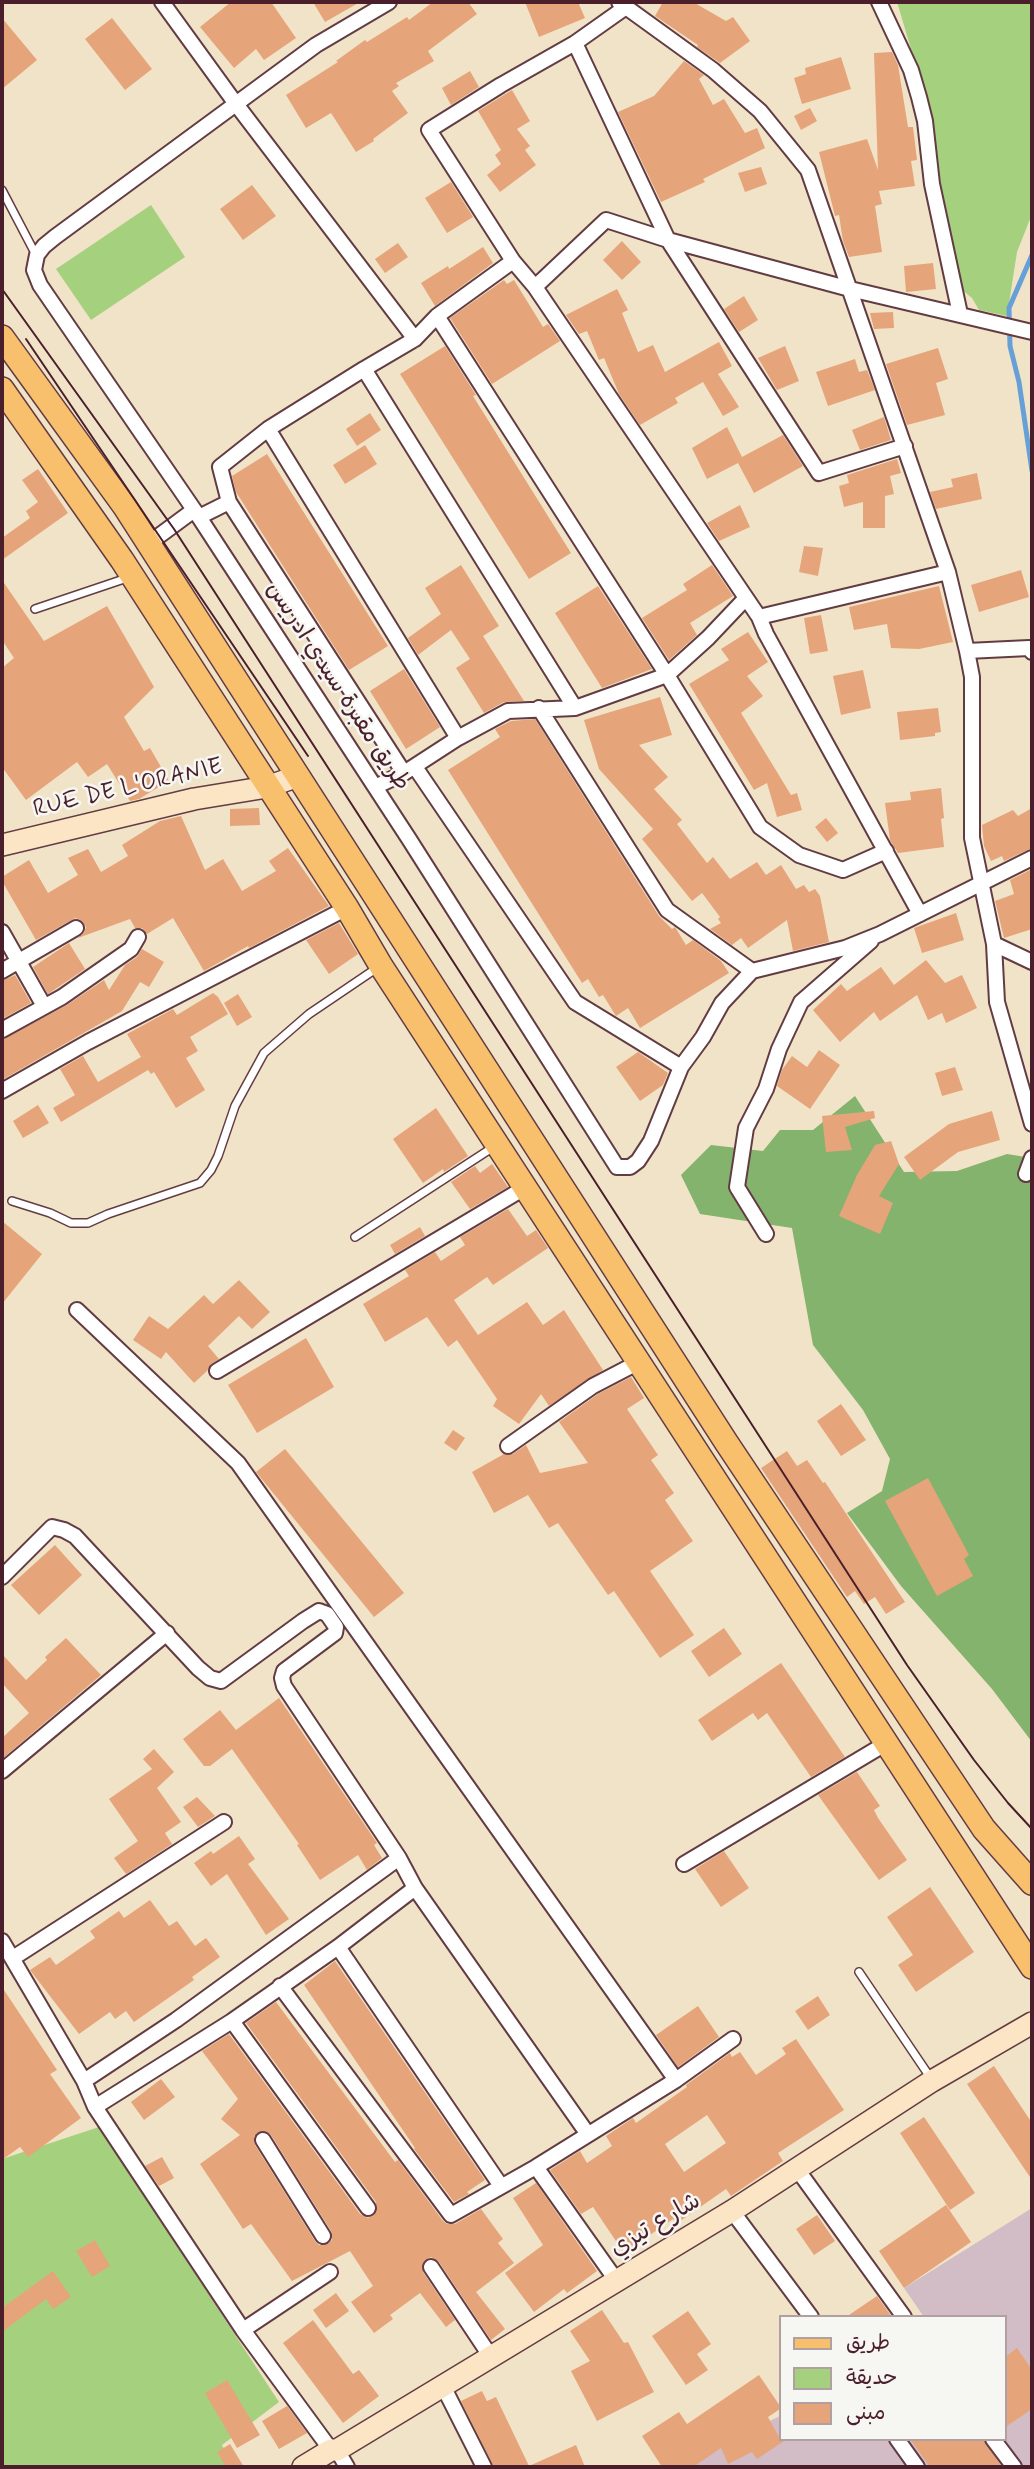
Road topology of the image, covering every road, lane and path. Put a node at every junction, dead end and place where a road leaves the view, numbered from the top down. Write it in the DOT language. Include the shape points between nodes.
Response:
graph roads {
  1 [pos="162,2"];
  2 [pos="389,2"];
  3 [pos="879,2"];
  4 [pos="622,5"];
  5 [pos="575,43"];
  6 [pos="236,103"];
  7 [pos="2,190"];
  8 [pos="668,240"];
  9 [pos="37,255"];
  10 [pos="513,261"];
  11 [pos="535,287"];
  12 [pos="850,289"];
  13 [pos="960,314"];
  14 [pos="437,317"];
  15 [pos="1032,332"];
  16 [pos="2,337"];
  17 [pos="415,339"];
  18 [pos="364,369"];
  19 [pos="2,389"];
  20 [pos="268,429"];
  21 [pos="905,446"];
  22 [pos="229,502"];
  23 [pos="197,514"];
  24 [pos="149,544"];
  25 [pos="948,572"];
  26 [pos="132,576"];
  27 [pos="745,599"];
  28 [pos="34,609"];
  29 [pos="760,617"];
  30 [pos="967,651"];
  31 [pos="1032,652"];
  32 [pos="667,676"];
  33 [pos="539,708"];
  34 [pos="575,708"];
  35 [pos="458,738"];
  36 [pos="409,770"];
  37 [pos="298,776"];
  38 [pos="267,787"];
  39 [pos="375,787"];
  40 [pos="2,845"];
  41 [pos="886,851"];
  42 [pos="1032,858"];
  43 [pos="980,883"];
  44 [pos="346,908"];
  45 [pos="920,914"];
  46 [pos="76,928"];
  47 [pos="2,932"];
  48 [pos="880,934"];
  49 [pos="138,937"];
  50 [pos="994,944"];
  51 [pos="19,961"];
  52 [pos="1032,962"];
  53 [pos="381,966"];
  54 [pos="2,971"];
  55 [pos="752,971"];
  56 [pos="44,1006"];
  57 [pos="2,1030"];
  58 [pos="681,1067"];
  59 [pos="2,1091"];
  60 [pos="1032,1124"];
  61 [pos="498,1144"];
  62 [pos="1032,1158"];
  63 [pos="1026,1174"];
  64 [pos="526,1187"];
  65 [pos="12,1201"];
  66 [pos="766,1234"];
  67 [pos="355,1237"];
  68 [pos="77,1310"];
  69 [pos="639,1362"];
  70 [pos="217,1371"];
  71 [pos="508,1446"];
  72 [pos="2,1577"];
  73 [pos="167,1633"];
  74 [pos="885,1744"];
  75 [pos="2,1771"];
  76 [pos="224,1822"];
  77 [pos="399,1858"];
  78 [pos="684,1864"];
  79 [pos="1032,1883"];
  80 [pos="415,1888"];
  81 [pos="2,1941"];
  82 [pos="338,1947"];
  83 [pos="13,1958"];
  84 [pos="1032,1967"];
  85 [pos="859,1972"];
  86 [pos="280,1986"];
  87 [pos="232,2021"];
  88 [pos="1032,2023"];
  89 [pos="733,2039"];
  90 [pos="676,2080"];
  91 [pos="84,2081"];
  92 [pos="932,2081"];
  93 [pos="95,2107"];
  94 [pos="587,2133"];
  95 [pos="263,2140"];
  96 [pos="536,2167"];
  97 [pos="797,2169"];
  98 [pos="501,2186"];
  99 [pos="368,2208"];
  100 [pos="732,2211"];
  101 [pos="323,2236"];
  102 [pos="431,2267"];
  103 [pos="330,2272"];
  104 [pos="616,2280"];
  105 [pos="810,2315"];
  106 [pos="903,2315"];
  107 [pos="243,2330"];
  108 [pos="491,2357"];
  109 [pos="443,2386"];
  110 [pos="898,2441"];
  111 [pos="994,2441"];
  112 [pos="338,2456"];
  113 [pos="303,2467"];
  114 [pos="484,2467"];
  115 [pos="917,2467"];
  116 [pos="1014,2467"];
  1 -- 6 [label="street"];
  2 -- 6 [label="street" via="316,45"];
  3 -- 13 [label="street" via="919,97"];
  4 -- 5 [label="street"];
  4 -- 12 [label="street" via="761,111 808,170"];
  5 -- 8 [label="street"];
  5 -- 10 [label="street" via="429,130"];
  6 -- 9 [label="street"];
  6 -- 17 [label="street"];
  7 -- 9 [label="lane"];
  8 -- 11 [label="street" via="606,220"];
  8 -- 12 [label="street"];
  8 -- 21 [label="street" via="819,473"];
  9 -- 23 [label="street, طريق مقبرة سيدي ادريس" via="34,270 40,285"];
  10 -- 11 [label="street"];
  10 -- 14 [label="street"];
  11 -- 27 [label="street"];
  12 -- 13 [label="street"];
  12 -- 21 [label="street"];
  13 -- 15 [label="street"];
  14 -- 17 [label="street"];
  14 -- 32 [label="street"];
  16 -- 24 [label="main road"];
  17 -- 18 [label="street"];
  18 -- 20 [label="street"];
  18 -- 34 [label="street"];
  19 -- 26 [label="main road"];
  20 -- 22 [label="street" via="220,467"];
  20 -- 35 [label="street"];
  21 -- 25 [label="street"];
  22 -- 23 [label="street"];
  22 -- 36 [label="street"];
  23 -- 24 [label="street"];
  23 -- 39 [label="street, طريق مقبرة سيدي ادريس"];
  24 -- 37 [label="main road"];
  25 -- 29 [label="street"];
  25 -- 30 [label="street"];
  26 -- 28 [label="lane"];
  26 -- 38 [label="main road"];
  27 -- 29 [label="street"];
  27 -- 32 [label="street"];
  29 -- 41 [label="street"];
  30 -- 31 [label="street" via="1030,648"];
  30 -- 43 [label="street" via="972,677 972,838"];
  32 -- 34 [label="street"];
  32 -- 41 [label="street" via="760,827 799,855 843,870"];
  33 -- 34 [label="street"];
  33 -- 35 [label="street" via="508,711"];
  33 -- 55 [label="street" via="667,910"];
  35 -- 36 [label="street"];
  36 -- 39 [label="street"];
  36 -- 58 [label="street" via="575,1002"];
  37 -- 38 [label="street, RUE DE L'ORANIE"];
  37 -- 79 [label="main road" via="726,1442 984,1829"];
  38 -- 40 [label="street, RUE DE L'ORANIE" via="194,799"];
  38 -- 44 [label="main road"];
  39 -- 58 [label="street, طريق مقبرة سيدي ادريس" via="617,1167 630,1167 638,1161 651,1141"];
  41 -- 45 [label="street"];
  42 -- 43 [label="street"];
  43 -- 45 [label="street"];
  43 -- 50 [label="street"];
  44 -- 53 [label="main road"];
  44 -- 59 [label="street"];
  45 -- 48 [label="street"];
  46 -- 51 [label="street"];
  47 -- 51 [label="street"];
  48 -- 55 [label="street" via="845,948"];
  48 -- 66 [label="street" via="801,1002 746,1128 737,1187"];
  49 -- 56 [label="street" via="131,949"];
  50 -- 52 [label="street"];
  50 -- 60 [label="street" via="996,1002"];
  51 -- 54 [label="street"];
  51 -- 56 [label="street"];
  53 -- 61 [label="main road"];
  53 -- 65 [label="lane" via="309,1014 264,1054 235,1106 218,1156 200,1183 88,1223 71,1223"];
  55 -- 58 [label="street" via="722,1003"];
  56 -- 57 [label="street"];
  61 -- 64 [label="main road"];
  61 -- 67 [label="lane"];
  62 -- 63 [label="street"];
  64 -- 69 [label="main road"];
  64 -- 70 [label="street"];
  68 -- 90 [label="street" via="238,1462"];
  69 -- 71 [label="street" via="593,1386"];
  69 -- 74 [label="main road"];
  72 -- 73 [label="street" via="52,1527 64,1530 75,1536"];
  73 -- 75 [label="street"];
  73 -- 77 [label="street" via="210,1678 221,1681 303,1621 319,1611 327,1614 335,1633 284,1671 284,1686"];
  74 -- 78 [label="street"];
  74 -- 84 [label="main road"];
  76 -- 83 [label="street"];
  77 -- 80 [label="street"];
  77 -- 91 [label="street"];
  80 -- 82 [label="street"];
  80 -- 94 [label="street"];
  81 -- 83 [label="street"];
  82 -- 86 [label="street"];
  82 -- 98 [label="street"];
  83 -- 91 [label="street"];
  85 -- 92 [label="lane"];
  86 -- 87 [label="street"];
  86 -- 98 [label="street" via="452,2215"];
  87 -- 93 [label="street"];
  87 -- 99 [label="street"];
  88 -- 92 [label="street, شارع تيزي"];
  89 -- 90 [label="street"];
  90 -- 94 [label="street"];
  91 -- 93 [label="street"];
  92 -- 97 [label="street, شارع تيزي"];
  93 -- 107 [label="street"];
  94 -- 96 [label="street"];
  95 -- 101 [label="street"];
  96 -- 98 [label="street"];
  96 -- 104 [label="street"];
  97 -- 100 [label="street, شارع تيزي"];
  97 -- 106 [label="street"];
  100 -- 104 [label="street, شارع تيزي"];
  100 -- 105 [label="street"];
  102 -- 108 [label="street"];
  103 -- 107 [label="street"];
  104 -- 108 [label="street, شارع تيزي"];
  107 -- 112 [label="street"];
  108 -- 109 [label="street, شارع تيزي"];
  109 -- 112 [label="street, شارع تيزي"];
  109 -- 114 [label="street"];
  110 -- 115 [label="street"];
  111 -- 116 [label="street"];
  112 -- 113 [label="street, شارع تيزي"];
}
